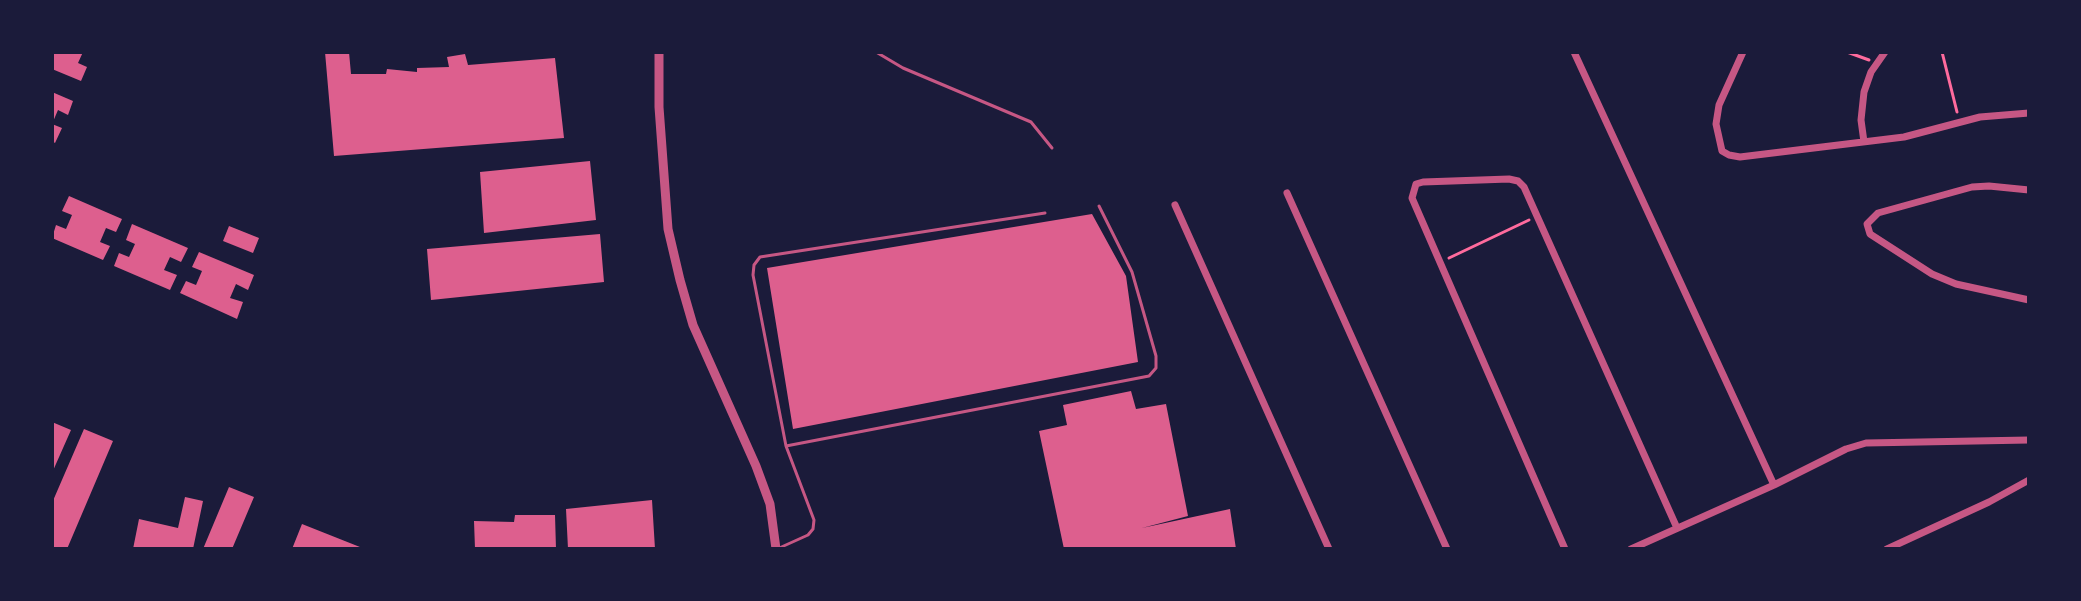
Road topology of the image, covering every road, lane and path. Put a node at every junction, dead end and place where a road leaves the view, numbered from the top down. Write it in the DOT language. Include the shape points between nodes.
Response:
graph roads {
  1 [pos="659,52"];
  2 [pos="876,52"];
  3 [pos="1574,52"];
  4 [pos="1743,52"];
  5 [pos="1847,52"];
  6 [pos="1885,52"];
  7 [pos="1942,52"];
  8 [pos="1876,62"];
  9 [pos="2029,113"];
  10 [pos="1960,123"];
  11 [pos="1864,142"];
  12 [pos="1052,148"];
  13 [pos="2029,190"];
  14 [pos="1287,193"];
  15 [pos="1175,205"];
  16 [pos="1099,206"];
  17 [pos="1045,213"];
  18 [pos="1536,217"];
  19 [pos="1439,262"];
  20 [pos="2029,300"];
  21 [pos="2029,440"];
  22 [pos="786,446"];
  23 [pos="2029,480"];
  24 [pos="1774,485"];
  25 [pos="1677,528"];
  26 [pos="777,549"];
  27 [pos="1329,549"];
  28 [pos="1447,549"];
  29 [pos="1565,549"];
  30 [pos="1631,549"];
  31 [pos="1887,549"];
  1 -- 26 [label="street" via="668,229 680,280 693,325 770,504"];
  2 -- 12 [label="lane" via="1031,122"];
  3 -- 24 [label="street"];
  4 -- 11 [label="street" via="1719,105 1716,124 1722,151 1740,157"];
  5 -- 8 [label="path"];
  6 -- 8 [label="street"];
  7 -- 10 [label="path"];
  8 -- 11 [label="street" via="1864,92"];
  9 -- 10 [label="street"];
  10 -- 11 [label="street"];
  13 -- 20 [label="street" via="1972,187 1878,213 1867,224 1870,234 1932,274"];
  14 -- 28 [label="street"];
  15 -- 27 [label="street"];
  16 -- 22 [label="lane" via="1132,272 1156,356 1149,376"];
  17 -- 22 [label="lane" via="760,257 753,275"];
  18 -- 19 [label="path"];
  18 -- 19 [label="street" via="1518,181 1416,184 1412,198"];
  18 -- 25 [label="street"];
  19 -- 29 [label="street"];
  21 -- 24 [label="street" via="1866,443"];
  22 -- 26 [label="lane" via="814,520 808,535"];
  23 -- 31 [label="street"];
  24 -- 25 [label="street"];
  25 -- 30 [label="street"];
}
